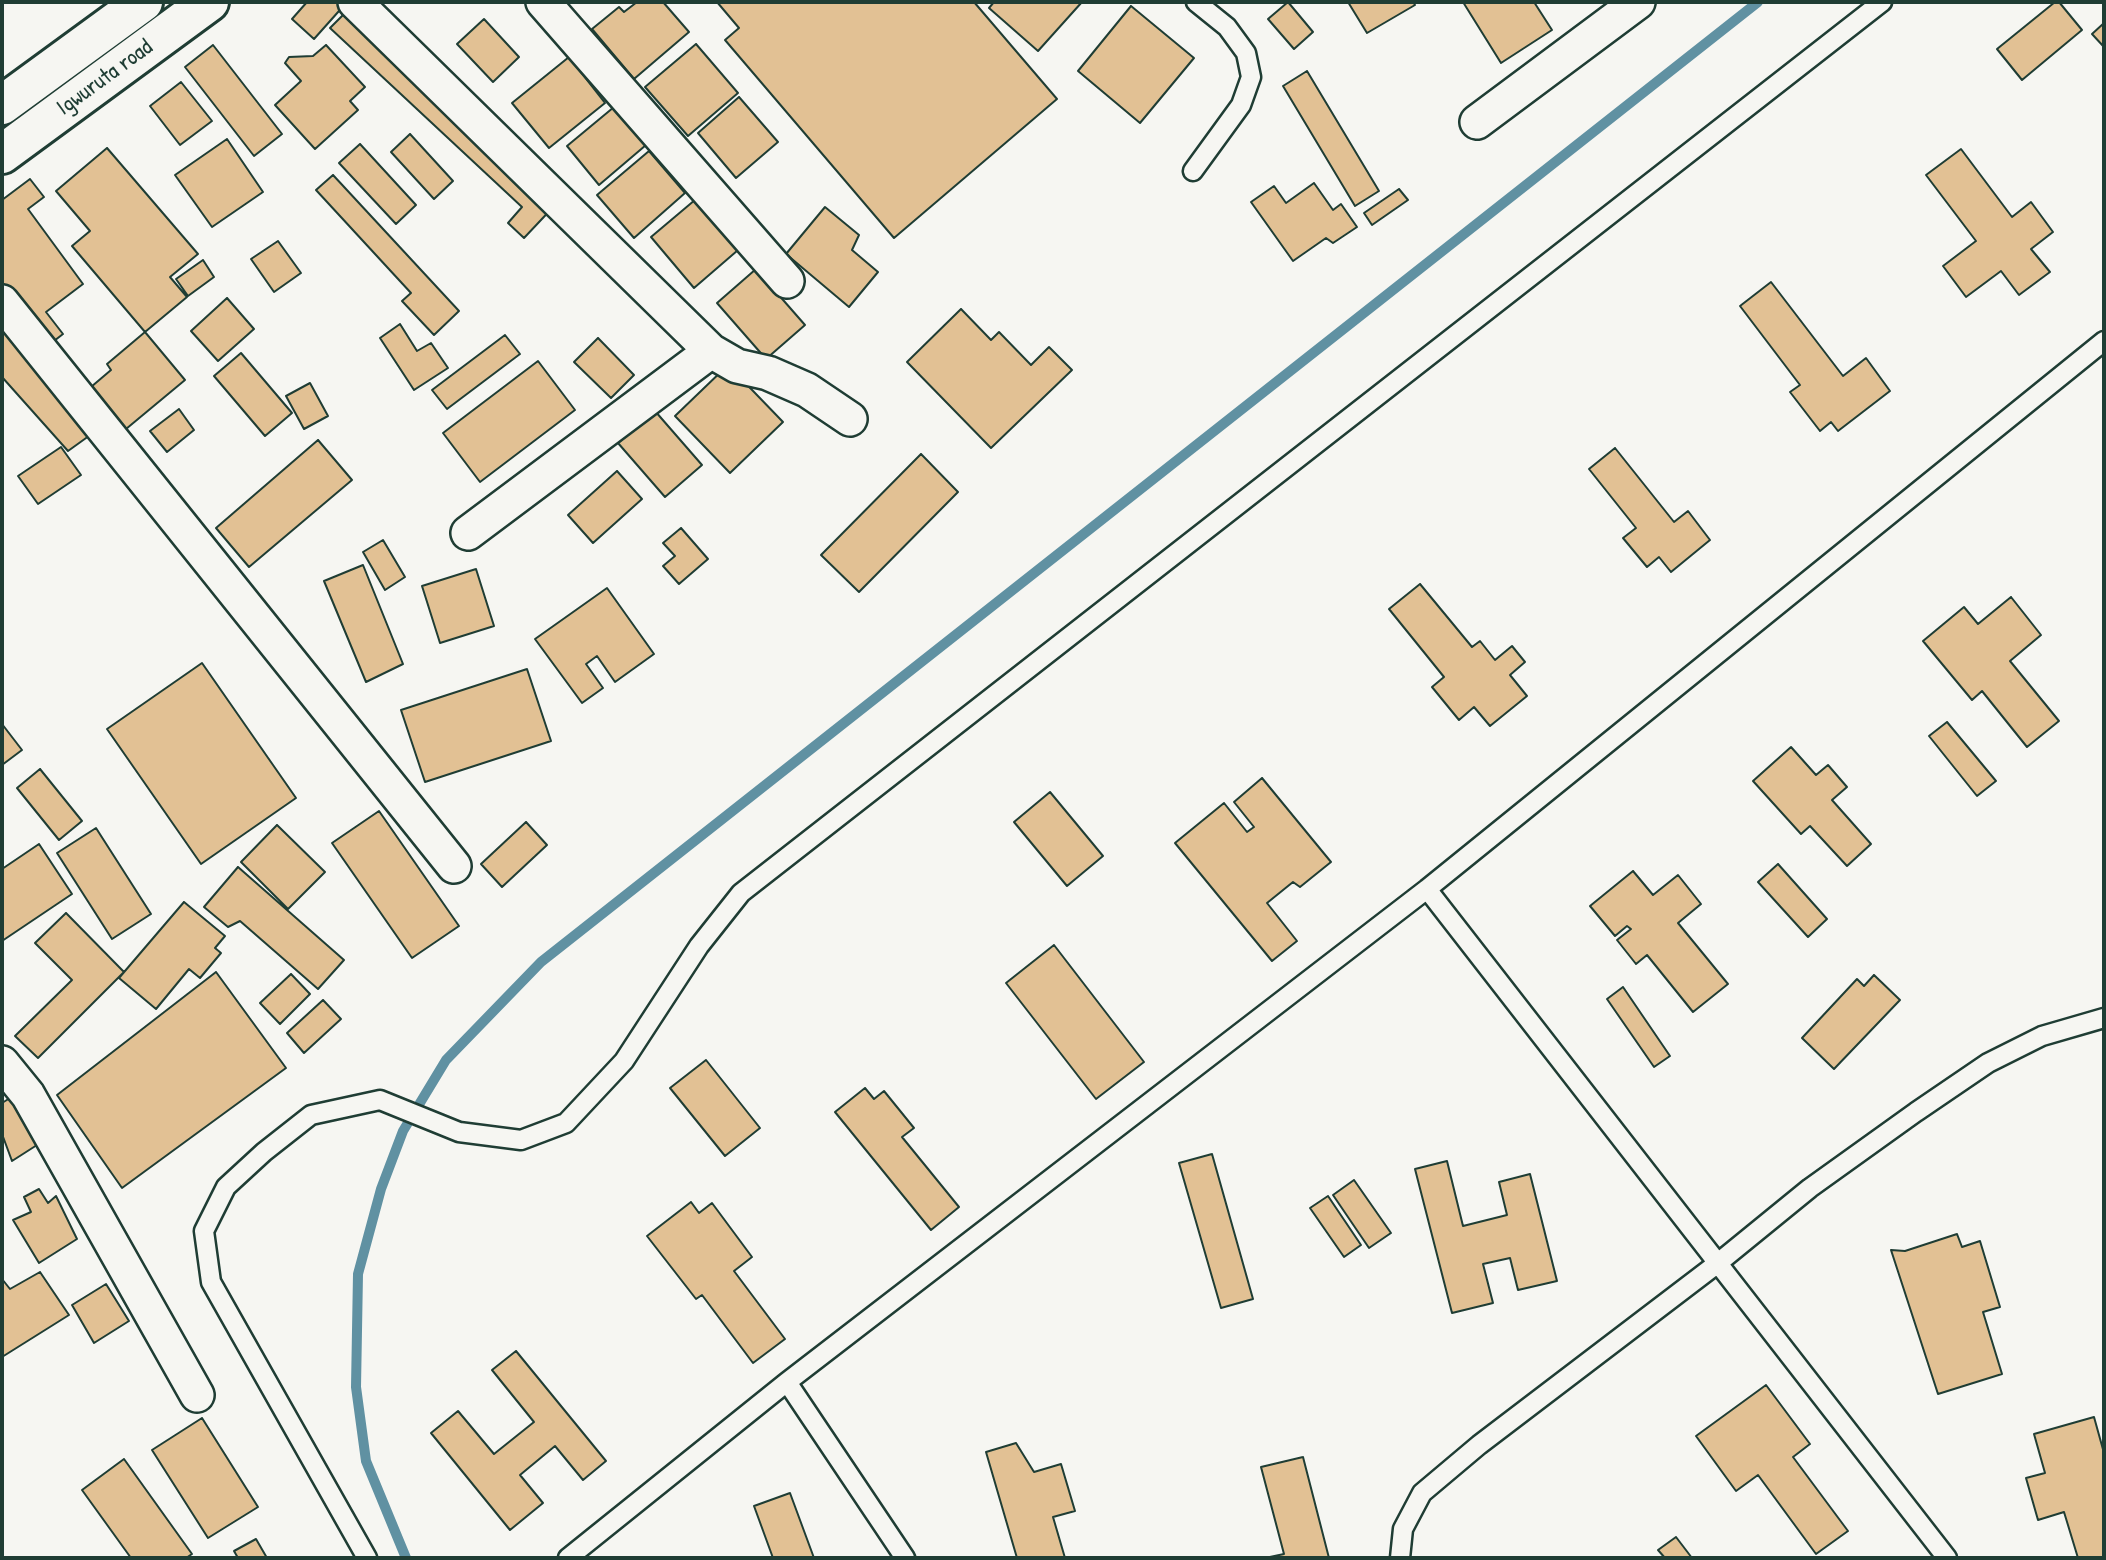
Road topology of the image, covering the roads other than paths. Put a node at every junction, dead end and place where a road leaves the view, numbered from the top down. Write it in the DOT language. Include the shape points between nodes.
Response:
graph roads {
  1 [pos="143,2"];
  2 [pos="209,2"];
  3 [pos="355,2"];
  4 [pos="543,2"];
  5 [pos="1196,2"];
  6 [pos="1638,2"];
  7 [pos="1882,2"];
  8 [pos="2,105"];
  9 [pos="1477,122"];
  10 [pos="2,154"];
  11 [pos="1194,171"];
  12 [pos="787,281"];
  13 [pos="2,302"];
  14 [pos="2104,341"];
  15 [pos="711,351"];
  16 [pos="850,419"];
  17 [pos="468,533"];
  18 [pos="454,866"];
  19 [pos="1427,889"];
  20 [pos="2104,1018"];
  21 [pos="2,1062"];
  22 [pos="1718,1263"];
  23 [pos="787,1382"];
  24 [pos="197,1395"];
  25 [pos="367,1558"];
  26 [pos="568,1558"];
  27 [pos="905,1558"];
  28 [pos="1400,1558"];
  29 [pos="1947,1558"];
  1 -- 8 [label="main road, Igwuruta road"];
  2 -- 10 [label="main road, Igwuruta road"];
  3 -- 15 [label="street"];
  4 -- 12 [label="street"];
  5 -- 11 [label="lane" via="1227,27 1246,53 1251,77 1241,105"];
  6 -- 9 [label="street"];
  7 -- 25 [label="lane" via="741,893 699,946 624,1060 566,1123 521,1140 459,1132 380,1100 311,1115 226,1187 204,1231 211,1282"];
  13 -- 18 [label="street"];
  14 -- 19 [label="lane"];
  15 -- 16 [label="street" via="737,366 807,390"];
  15 -- 17 [label="street"];
  19 -- 22 [label="lane"];
  19 -- 23 [label="lane"];
  20 -- 22 [label="lane" via="2042,1036 1989,1063 1810,1188"];
  21 -- 24 [label="street" via="28,1096"];
  22 -- 28 [label="lane" via="1422,1493 1404,1529"];
  22 -- 29 [label="lane"];
  23 -- 26 [label="lane"];
  23 -- 27 [label="lane"];
}
